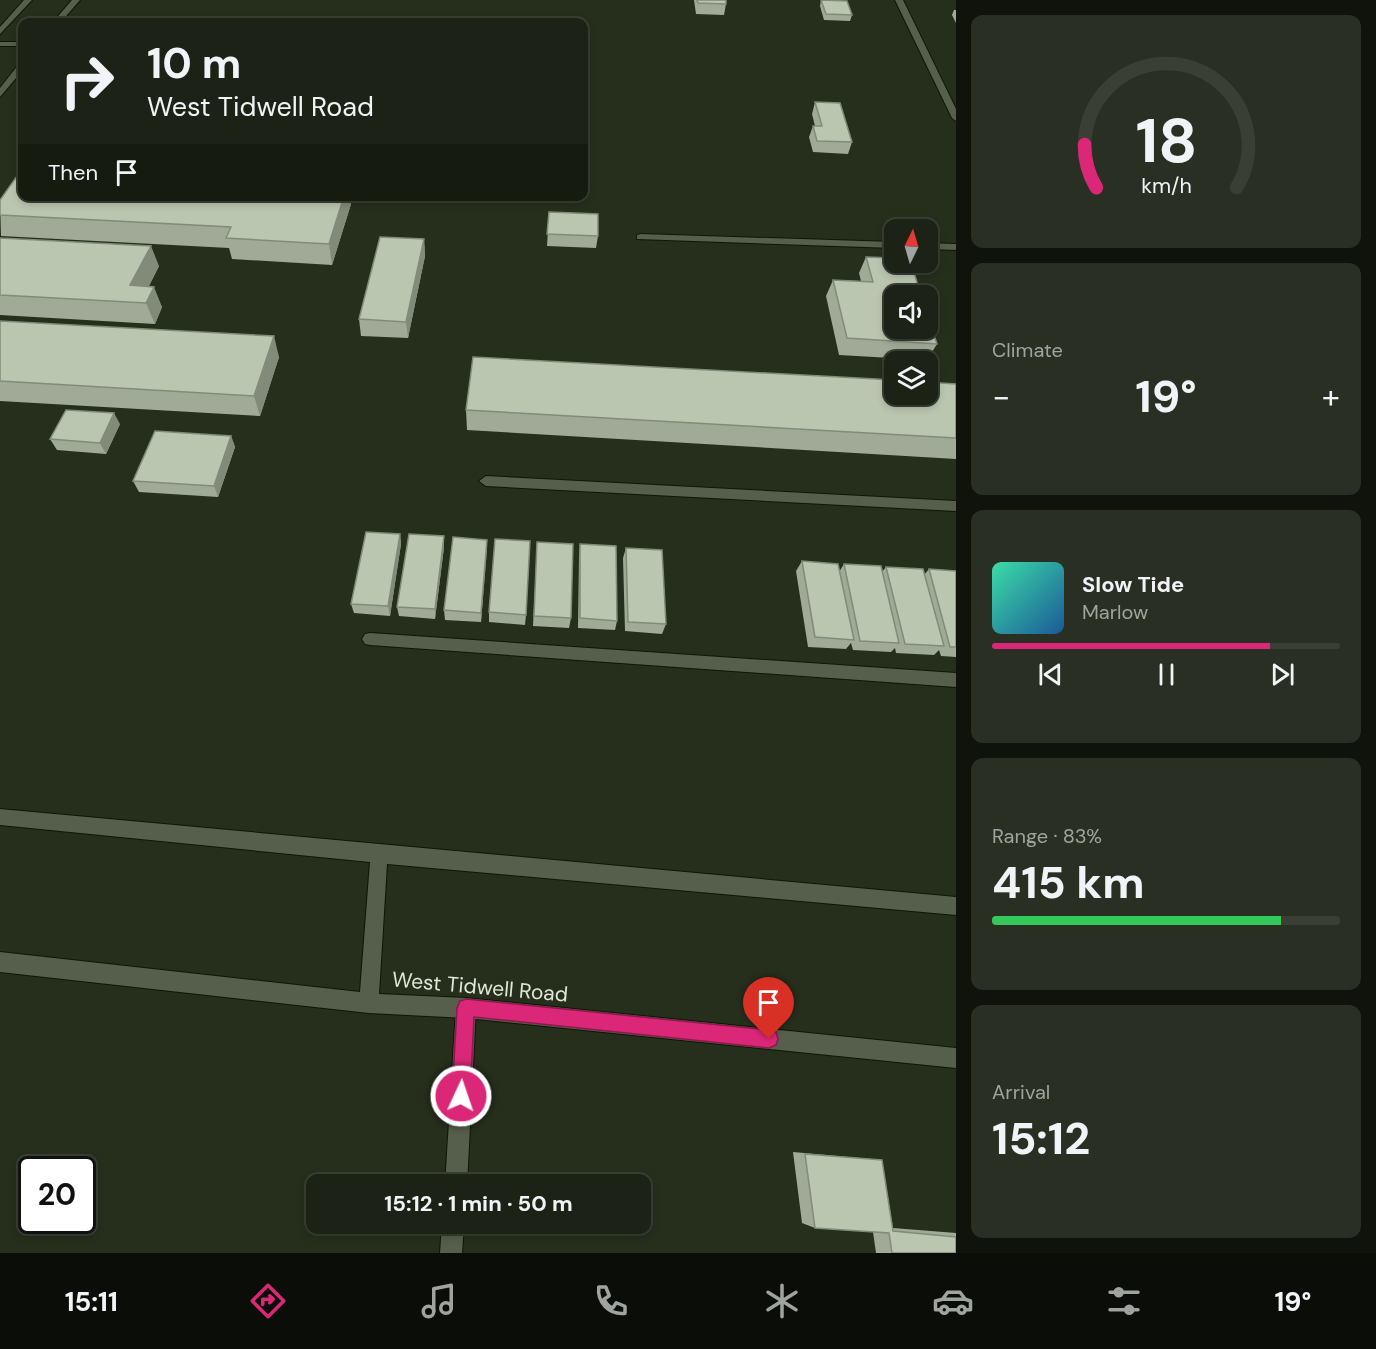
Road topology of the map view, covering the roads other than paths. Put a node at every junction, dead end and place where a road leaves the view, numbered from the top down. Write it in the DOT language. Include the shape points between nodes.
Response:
graph roads {
  1 [pos="28,0"];
  2 [pos="75,0"];
  3 [pos="899,0"];
  4 [pos="60,18"];
  5 [pos="0,32"];
  6 [pos="0,44"];
  7 [pos="18,44"];
  8 [pos="18,71"];
  9 [pos="0,94"];
  10 [pos="956,118"];
  11 [pos="641,237"];
  12 [pos="884,245"];
  13 [pos="938,246"];
  14 [pos="956,247"];
  15 [pos="486,481"];
  16 [pos="956,506"];
  17 [pos="370,639"];
  18 [pos="956,680"];
  19 [pos="0,817"];
  20 [pos="379,854"];
  21 [pos="956,906"];
  22 [pos="0,962"];
  23 [pos="369,1003"];
  24 [pos="466,1008"];
  25 [pos="956,1058"];
  26 [pos="457,1174"];
  27 [pos="452,1234"];
  28 [pos="451,1253"];
  1 -- 5 [label="main road"];
  2 -- 4 [label="main road"];
  3 -- 10 [label="main road"];
  6 -- 7 [label="main road"];
  8 -- 9 [label="main road"];
  11 -- 12 [label="main road"];
  13 -- 14 [label="main road"];
  15 -- 16 [label="main road"];
  17 -- 18 [label="main road"];
  19 -- 20 [label="main road"];
  20 -- 21 [label="main road"];
  20 -- 23 [label="main road"];
  22 -- 23 [label="main road, West Tidwell Road"];
  23 -- 24 [label="main road, West Tidwell Road"];
  24 -- 25 [label="main road, West Tidwell Road"];
  24 -- 26 [label="main road"];
  27 -- 28 [label="main road"];
}
